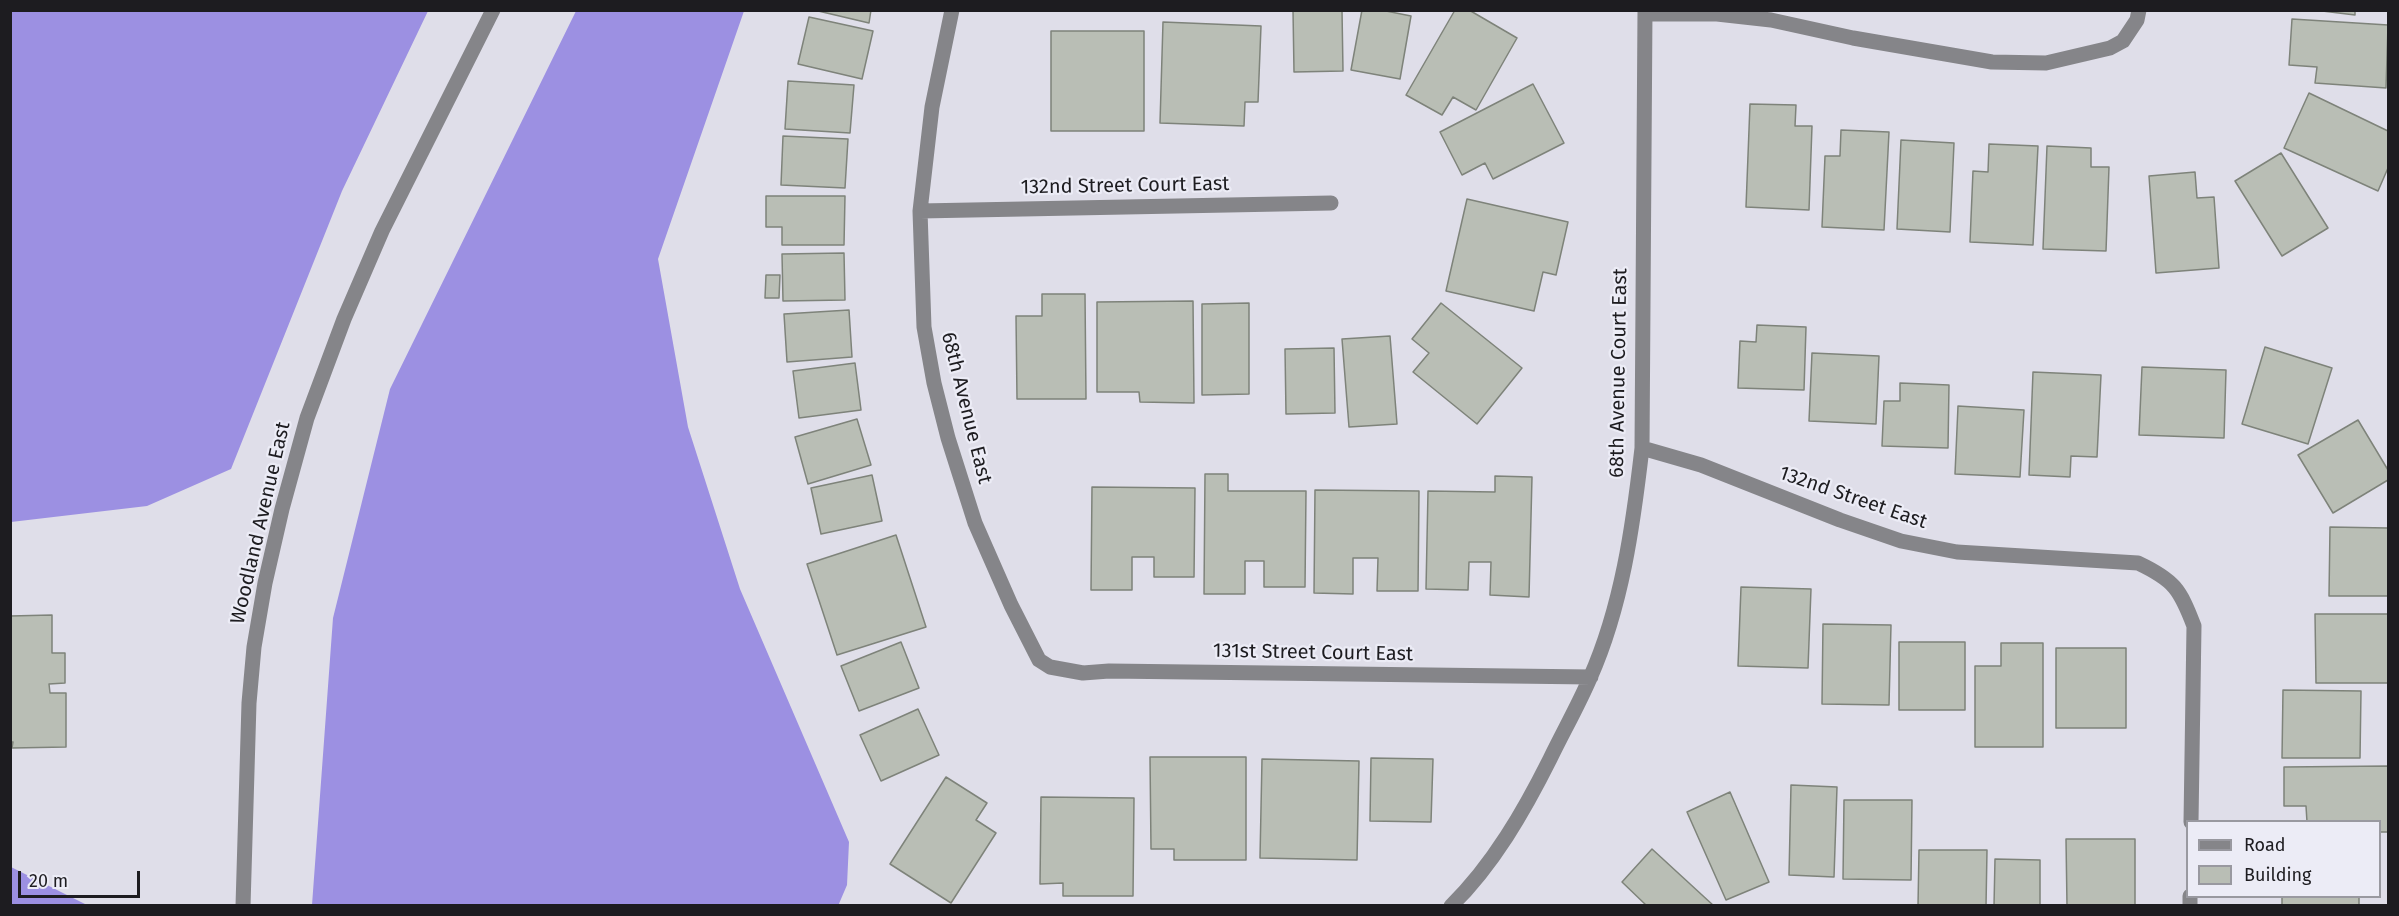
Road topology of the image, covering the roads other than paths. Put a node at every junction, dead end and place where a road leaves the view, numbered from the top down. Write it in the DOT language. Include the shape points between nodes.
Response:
graph roads {
  1 [pos="493,10"];
  2 [pos="952,10"];
  3 [pos="2139,10"];
  4 [pos="1645,12"];
  5 [pos="1331,202"];
  6 [pos="920,211"];
  7 [pos="1642,448"];
  8 [pos="1039,660"];
  9 [pos="1590,677"];
  10 [pos="2191,820"];
  11 [pos="243,906"];
  12 [pos="1451,906"];
  1 -- 11 [label="street, Woodland Avenue East" via="382,231 307,418 265,583 255,647 249,702"];
  2 -- 6 [label="street, 68th Avenue East" via="932,107"];
  3 -- 4 [label="street" via="2123,41 2099,51 2046,63 1992,62 1771,20"];
  4 -- 7 [label="street, 68th Avenue Court East"];
  5 -- 6 [label="street, 132nd Street Court East"];
  6 -- 8 [label="street, 68th Avenue East" via="924,327 945,427 975,523"];
  7 -- 9 [label="street, 68th Avenue Court East" via="1625,565"];
  7 -- 10 [label="street, 132nd Street East" via="1701,465 1901,541 1957,552 2138,563 2162,575 2184,599 2194,626"];
  8 -- 9 [label="street, 131st Street Court East" via="1050,667 1083,673"];
  9 -- 12 [label="street, 68th Avenue Court East" via="1531,797 1500,846"];
}
